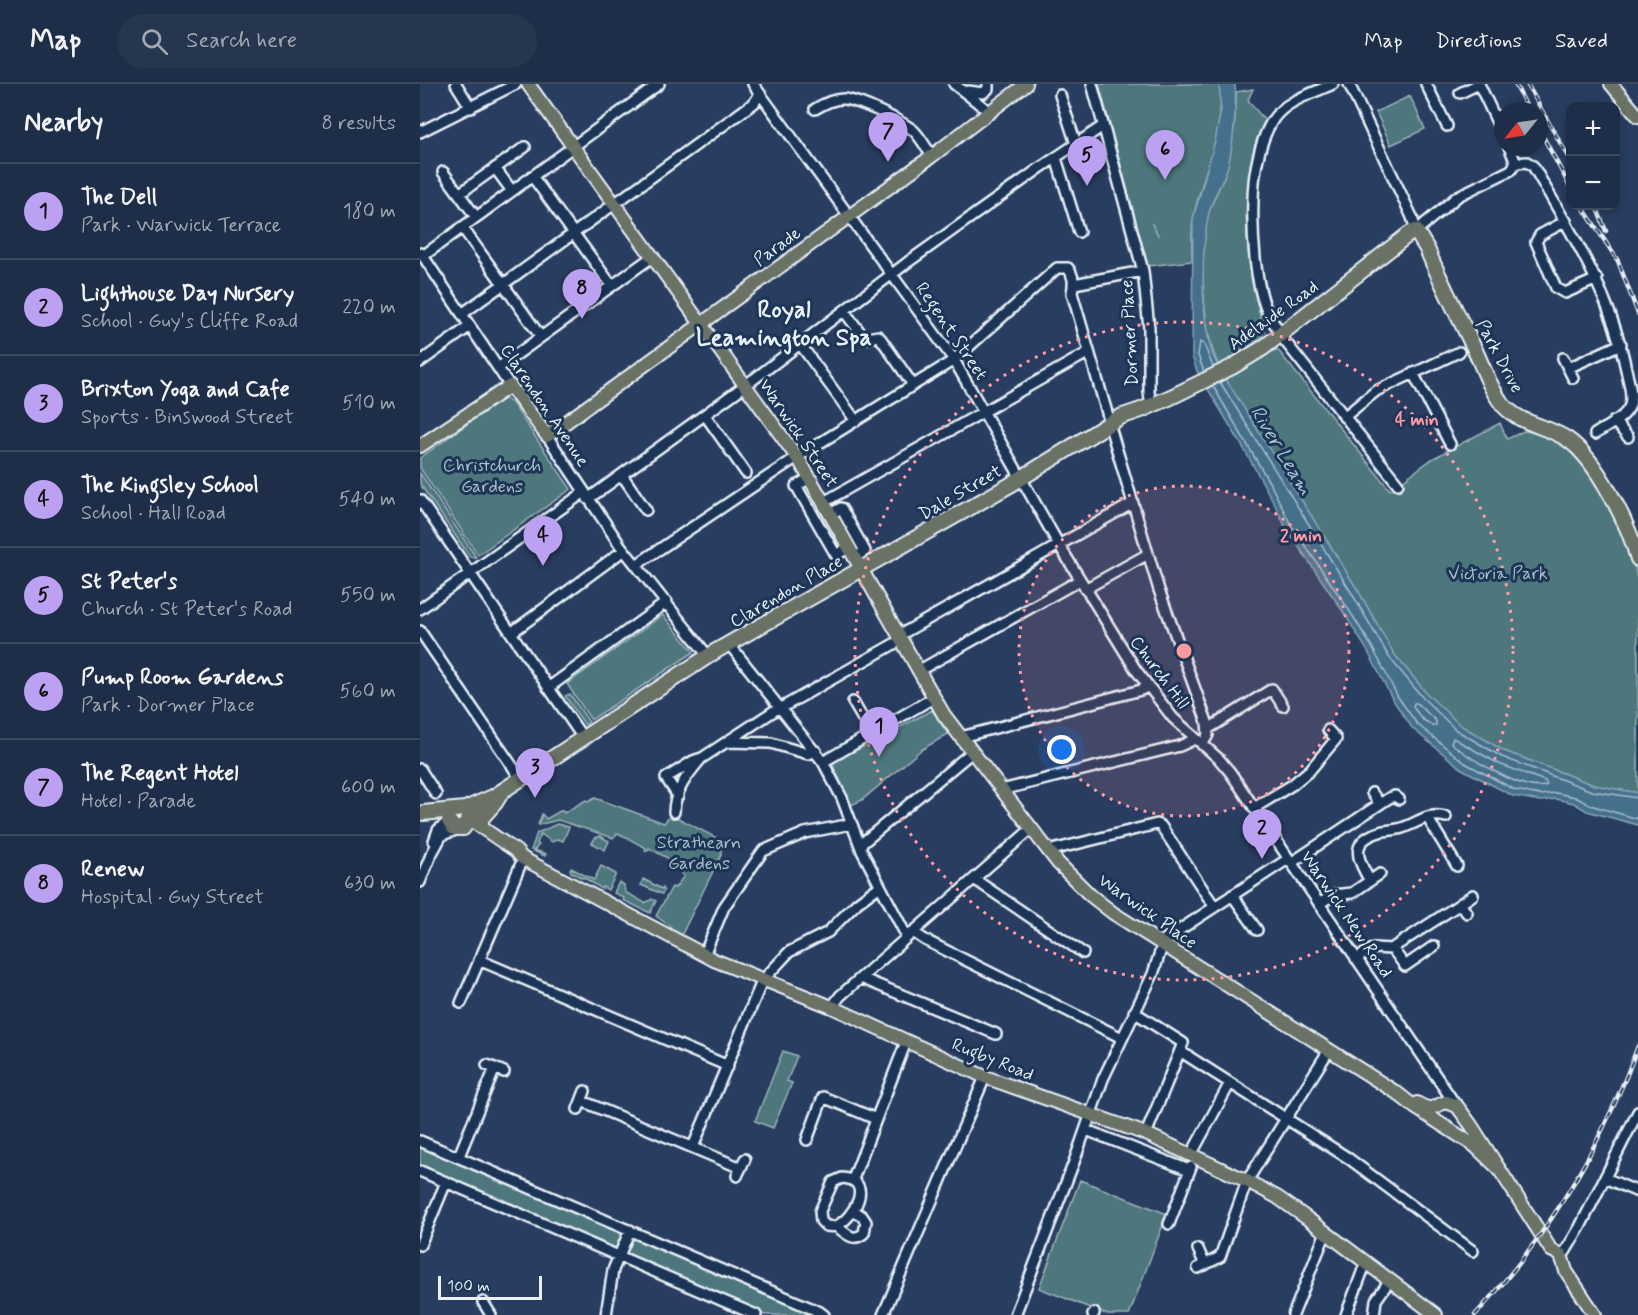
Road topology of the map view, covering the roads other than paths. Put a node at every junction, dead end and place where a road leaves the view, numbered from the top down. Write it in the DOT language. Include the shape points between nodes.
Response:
graph roads {
  1 [pos="456,84"];
  2 [pos="516,84"];
  3 [pos="528,84"];
  4 [pos="659,84"];
  5 [pos="753,84"];
  6 [pos="954,84"];
  7 [pos="1092,84"];
  8 [pos="1333,84"];
  9 [pos="1349,84"];
  10 [pos="1426,84"];
  11 [pos="1479,84"];
  12 [pos="1611,84"];
  13 [pos="987,87"];
  14 [pos="1018,87"];
  15 [pos="963,90"];
  16 [pos="1460,93"];
  17 [pos="760,94"];
  18 [pos="1060,95"];
  19 [pos="471,108"];
  20 [pos="815,109"];
  21 [pos="990,112"];
  22 [pos="1494,116"];
  23 [pos="1638,116"];
  24 [pos="1103,126"];
  25 [pos="1447,126"];
  26 [pos="420,132"];
  27 [pos="1076,144"];
  28 [pos="525,147"];
  29 [pos="573,147"];
  30 [pos="932,156"];
  31 [pos="1513,156"];
  32 [pos="1056,158"];
  33 [pos="1516,163"];
  34 [pos="495,168"];
  35 [pos="443,172"];
  36 [pos="532,176"];
  37 [pos="512,191"];
  38 [pos="459,193"];
  39 [pos="614,203"];
  40 [pos="850,215"];
  41 [pos="476,217"];
  42 [pos="1566,221"];
  43 [pos="462,227"];
  44 [pos="1416,231"];
  45 [pos="1079,232"];
  46 [pos="573,233"];
  47 [pos="421,254"];
  48 [pos="652,257"];
  49 [pos="1143,271"];
  50 [pos="893,274"];
  51 [pos="1597,279"];
  52 [pos="503,284"];
  53 [pos="1074,284"];
  54 [pos="612,286"];
  55 [pos="844,311"];
  56 [pos="462,314"];
  57 [pos="701,323"];
  58 [pos="470,326"];
  59 [pos="1279,331"];
  60 [pos="541,337"];
  61 [pos="800,344"];
  62 [pos="1621,344"];
  63 [pos="1089,351"];
  64 [pos="1459,352"];
  65 [pos="1563,358"];
  66 [pos="954,360"];
  67 [pos="420,362"];
  68 [pos="498,368"];
  69 [pos="1568,368"];
  70 [pos="1413,373"];
  71 [pos="1573,378"];
  72 [pos="746,385"];
  73 [pos="913,385"];
  74 [pos="510,386"];
  75 [pos="1146,408"];
  76 [pos="984,411"];
  77 [pos="705,415"];
  78 [pos="1344,417"];
  79 [pos="856,421"];
  80 [pos="1614,421"];
  81 [pos="1110,427"];
  82 [pos="1595,434"];
  83 [pos="547,436"];
  84 [pos="1628,437"];
  85 [pos="1450,444"];
  86 [pos="420,446"];
  87 [pos="797,458"];
  88 [pos="746,473"];
  89 [pos="622,475"];
  90 [pos="1022,477"];
  91 [pos="810,478"];
  92 [pos="1398,484"];
  93 [pos="586,496"];
  94 [pos="420,500"];
  95 [pos="824,502"];
  96 [pos="1133,503"];
  97 [pos="646,510"];
  98 [pos="1059,546"];
  99 [pos="624,550"];
  100 [pos="1148,554"];
  101 [pos="854,558"];
  102 [pos="1638,559"];
  103 [pos="636,565"];
  104 [pos="471,574"];
  105 [pos="1082,584"];
  106 [pos="667,602"];
  107 [pos="420,609"];
  108 [pos="1099,612"];
  109 [pos="420,631"];
  110 [pos="511,633"];
  111 [pos="900,638"];
  112 [pos="729,644"];
  113 [pos="708,656"];
  114 [pos="918,671"];
  115 [pos="1148,687"];
  116 [pos="548,688"];
  117 [pos="933,698"];
  118 [pos="853,702"];
  119 [pos="1283,706"];
  120 [pos="781,707"];
  121 [pos="1208,729"];
  122 [pos="1328,730"];
  123 [pos="872,733"];
  124 [pos="961,737"];
  125 [pos="583,738"];
  126 [pos="727,742"];
  127 [pos="1198,742"];
  128 [pos="816,751"];
  129 [pos="972,752"];
  130 [pos="702,758"];
  131 [pos="823,762"];
  132 [pos="420,769"];
  133 [pos="521,779"];
  134 [pos="1001,790"];
  135 [pos="1371,793"];
  136 [pos="436,794"];
  137 [pos="499,794"];
  138 [pos="678,796"];
  139 [pos="1399,798"];
  140 [pos="1380,804"];
  141 [pos="1254,808"];
  142 [pos="674,812"];
  143 [pos="425,814"];
  144 [pos="1427,818"];
  145 [pos="1446,818"];
  146 [pos="459,820"];
  147 [pos="851,824"];
  148 [pos="482,827"];
  149 [pos="1031,829"];
  150 [pos="437,832"];
  151 [pos="860,845"];
  152 [pos="1048,851"];
  153 [pos="431,855"];
  154 [pos="523,859"];
  155 [pos="1290,861"];
  156 [pos="1457,866"];
  157 [pos="1380,874"];
  158 [pos="974,879"];
  159 [pos="1370,881"];
  160 [pos="420,882"];
  161 [pos="880,886"];
  162 [pos="1232,895"];
  163 [pos="1473,895"];
  164 [pos="1319,904"];
  165 [pos="1460,904"];
  166 [pos="1214,906"];
  167 [pos="1467,914"];
  168 [pos="1257,930"];
  169 [pos="910,934"];
  170 [pos="1161,944"];
  171 [pos="1434,946"];
  172 [pos="1392,948"];
  173 [pos="1083,953"];
  174 [pos="704,955"];
  175 [pos="1356,959"];
  176 [pos="479,960"];
  177 [pos="861,978"];
  178 [pos="764,979"];
  179 [pos="461,1003"];
  180 [pos="832,1007"];
  181 [pos="1134,1012"];
  182 [pos="996,1034"];
  183 [pos="1122,1038"];
  184 [pos="906,1042"];
  185 [pos="1181,1048"];
  186 [pos="1329,1050"];
  187 [pos="728,1066"];
  188 [pos="496,1068"];
  189 [pos="985,1077"];
  190 [pos="1435,1078"];
  191 [pos="1230,1083"];
  192 [pos="1397,1094"];
  193 [pos="582,1100"];
  194 [pos="1439,1106"];
  195 [pos="1457,1107"];
  196 [pos="1638,1112"];
  197 [pos="1091,1114"];
  198 [pos="1287,1118"];
  199 [pos="876,1119"];
  200 [pos="1442,1124"];
  201 [pos="1086,1130"];
  202 [pos="1146,1134"];
  203 [pos="807,1140"];
  204 [pos="420,1141"];
  205 [pos="693,1147"];
  206 [pos="459,1156"];
  207 [pos="1193,1156"];
  208 [pos="741,1168"];
  209 [pos="1499,1169"];
  210 [pos="1190,1170"];
  211 [pos="420,1171"];
  212 [pos="1605,1178"];
  213 [pos="853,1179"];
  214 [pos="1247,1181"];
  215 [pos="446,1182"];
  216 [pos="1638,1192"];
  217 [pos="853,1210"];
  218 [pos="1169,1224"];
  219 [pos="836,1226"];
  220 [pos="630,1230"];
  221 [pos="1326,1232"];
  222 [pos="420,1245"];
  223 [pos="1198,1249"];
  224 [pos="1473,1251"];
  225 [pos="1561,1255"];
  226 [pos="618,1257"];
  227 [pos="1366,1262"];
  228 [pos="1390,1280"];
  229 [pos="483,1302"];
  230 [pos="491,1315"];
  231 [pos="606,1315"];
  232 [pos="756,1315"];
  233 [pos="824,1315"];
  234 [pos="884,1315"];
  235 [pos="1015,1315"];
  236 [pos="1293,1315"];
  237 [pos="1346,1315"];
  238 [pos="1374,1315"];
  239 [pos="1436,1315"];
  240 [pos="1595,1315"];
  1 -- 19 [label="street"];
  2 -- 19 [label="street"];
  3 -- 29 [label="main road, Warwick Street"];
  4 -- 29 [label="street"];
  5 -- 17 [label="street, Regent Street"];
  6 -- 15 [label="street"];
  7 -- 24 [label="street, Dormer Place"];
  8 -- 59 [label="street" via="1281,110 1261,148 1254,193 1254,246 1266,313"];
  9 -- 44 [label="street"];
  10 -- 25 [label="street"];
  11 -- 16 [label="street"];
  11 -- 22 [label="street"];
  12 -- 23 [label="main road"];
  13 -- 15 [label="street" via="978,94"];
  14 -- 21 [label="main road, Parade"];
  15 -- 21 [label="street"];
  17 -- 39 [label="street" via="754,103 669,164 664,175 658,173 647,179"];
  17 -- 40 [label="street, Regent Street"];
  18 -- 27 [label="street"];
  19 -- 26 [label="street"];
  20 -- 30 [label="street" via="825,102 843,99 858,103 914,131"];
  21 -- 30 [label="main road, Parade"];
  24 -- 27 [label="street"];
  24 -- 49 [label="street, Dormer Place"];
  27 -- 32 [label="street"];
  28 -- 34 [label="street"];
  29 -- 36 [label="street"];
  29 -- 39 [label="main road, Warwick Street"];
  30 -- 40 [label="main road, Parade"];
  31 -- 33 [label="street"];
  32 -- 45 [label="street"];
  32 -- 50 [label="street"];
  33 -- 42 [label="street" via="1533,166"];
  33 -- 44 [label="street" via="1511,170 1458,196"];
  34 -- 37 [label="street"];
  34 -- 38 [label="street"];
  35 -- 38 [label="street"];
  36 -- 37 [label="street"];
  36 -- 46 [label="street"];
  37 -- 41 [label="street"];
  38 -- 41 [label="street"];
  39 -- 46 [label="street"];
  39 -- 48 [label="main road, Warwick Street"];
  40 -- 50 [label="street, Regent Street"];
  40 -- 57 [label="main road, Parade"];
  41 -- 43 [label="street"];
  42 -- 51 [label="street"];
  42 -- 51 [label="street" via="1540,235 1536,242 1556,288 1565,293"];
  43 -- 47 [label="street"];
  43 -- 52 [label="street"];
  44 -- 59 [label="highway, Adelaide Road"];
  44 -- 102 [label="highway, Park Drive" via="1498,398 1520,419 1565,438 1580,451 1619,512"];
  46 -- 52 [label="street"];
  46 -- 54 [label="street"];
  47 -- 56 [label="street, Clarendon Avenue"];
  48 -- 54 [label="street"];
  48 -- 57 [label="main road, Warwick Street"];
  49 -- 53 [label="street"];
  49 -- 75 [label="street, Dormer Place" via="1149,328"];
  50 -- 55 [label="street"];
  50 -- 66 [label="street, Regent Street"];
  51 -- 62 [label="street"];
  52 -- 56 [label="street"];
  52 -- 60 [label="street"];
  53 -- 63 [label="street" via="1072,293"];
  53 -- 66 [label="street" via="1068,268 1054,269"];
  54 -- 60 [label="street"];
  55 -- 61 [label="street"];
  55 -- 73 [label="street" via="863,336 881,339"];
  56 -- 58 [label="street, Clarendon Avenue"];
  57 -- 72 [label="main road, Warwick Street"];
  57 -- 83 [label="main road, Parade"];
  58 -- 67 [label="street"];
  58 -- 68 [label="street, Clarendon Avenue"];
  59 -- 75 [label="highway, Adelaide Road" via="1263,348 1232,367"];
  59 -- 78 [label="street"];
  60 -- 68 [label="street"];
  61 -- 72 [label="street"];
  61 -- 79 [label="street"];
  62 -- 69 [label="street"];
  62 -- 80 [label="street" via="1631,400 1629,408"];
  63 -- 76 [label="street"];
  63 -- 81 [label="street"];
  64 -- 70 [label="street"];
  65 -- 69 [label="street"];
  66 -- 73 [label="street"];
  66 -- 76 [label="street, Regent Street"];
  68 -- 74 [label="street, Clarendon Avenue"];
  69 -- 71 [label="street"];
  70 -- 78 [label="street" via="1376,391"];
  70 -- 85 [label="street"];
  72 -- 77 [label="street"];
  72 -- 87 [label="main road, Warwick Street"];
  73 -- 79 [label="street"];
  74 -- 83 [label="main road, Clarendon Avenue"];
  74 -- 86 [label="main road"];
  75 -- 81 [label="highway, Adelaide Road"];
  76 -- 90 [label="street, Regent Street"];
  76 -- 95 [label="street" via="933,445"];
  77 -- 88 [label="street" via="730,458"];
  77 -- 89 [label="street"];
  78 -- 92 [label="street"];
  79 -- 87 [label="street"];
  80 -- 82 [label="street"];
  80 -- 84 [label="street"];
  81 -- 90 [label="highway, Dale Street"];
  81 -- 96 [label="street"];
  83 -- 93 [label="street, Clarendon Avenue"];
  87 -- 91 [label="main road, Warwick Street"];
  87 -- 103 [label="street"];
  89 -- 93 [label="street"];
  89 -- 97 [label="street"];
  90 -- 98 [label="street, Regent Street"];
  90 -- 101 [label="highway, Dale Street"];
  91 -- 95 [label="main road, Warwick Street"];
  91 -- 101 [label="street" via="796,486 836,555"];
  93 -- 99 [label="street, Clarendon Avenue"];
  93 -- 104 [label="street"];
  94 -- 104 [label="street"];
  95 -- 101 [label="main road, Warwick Street"];
  96 -- 98 [label="street"];
  96 -- 100 [label="street"];
  98 -- 105 [label="street, Regent Street"];
  98 -- 111 [label="street"];
  99 -- 103 [label="street, Clarendon Avenue"];
  99 -- 110 [label="street"];
  100 -- 105 [label="street"];
  100 -- 121 [label="street"];
  101 -- 111 [label="main road, Warwick Street"];
  101 -- 112 [label="highway, Clarendon Place"];
  103 -- 106 [label="street, Clarendon Avenue"];
  104 -- 107 [label="street"];
  104 -- 110 [label="street"];
  105 -- 108 [label="street, Regent Street"];
  105 -- 114 [label="street"];
  106 -- 113 [label="street, Clarendon Avenue"];
  106 -- 116 [label="street"];
  108 -- 115 [label="street, Church Hill"];
  109 -- 133 [label="street"];
  110 -- 116 [label="street"];
  111 -- 114 [label="main road, Warwick Street"];
  111 -- 120 [label="street"];
  112 -- 113 [label="highway, Clarendon Place"];
  112 -- 120 [label="street"];
  113 -- 125 [label="highway, Clarendon Place"];
  114 -- 117 [label="main road, Warwick Street"];
  115 -- 124 [label="street"];
  115 -- 127 [label="street, Church Hill"];
  116 -- 125 [label="street"];
  117 -- 123 [label="street"];
  117 -- 124 [label="main road, Warwick Place"];
  118 -- 123 [label="street"];
  119 -- 121 [label="street" via="1272,689"];
  120 -- 126 [label="street"];
  120 -- 128 [label="street"];
  121 -- 127 [label="street" via="1207,737"];
  122 -- 141 [label="street" via="1336,739 1310,769"];
  123 -- 131 [label="street"];
  124 -- 129 [label="main road, Warwick Place"];
  125 -- 133 [label="highway, Clarendon Place"];
  126 -- 128 [label="street" via="771,743 808,754"];
  126 -- 130 [label="street"];
  127 -- 134 [label="street"];
  127 -- 141 [label="street, Warwick New Road" via="1219,759"];
  128 -- 131 [label="street"];
  129 -- 134 [label="main road, Warwick Place"];
  129 -- 151 [label="street"];
  130 -- 138 [label="street"];
  130 -- 138 [label="street" via="666,778"];
  131 -- 147 [label="street"];
  132 -- 136 [label="street"];
  133 -- 137 [label="highway, Clarendon Place"];
  134 -- 149 [label="main road, Warwick Place"];
  135 -- 140 [label="street"];
  137 -- 146 [label="highway, Clarendon Place"];
  137 -- 148 [label="main road" via="482,819"];
  138 -- 142 [label="street"];
  139 -- 140 [label="street" via="1394,796"];
  140 -- 155 [label="street"];
  141 -- 155 [label="street, Warwick New Road"];
  143 -- 146 [label="highway"];
  143 -- 150 [label="street" via="436,822"];
  144 -- 145 [label="street"];
  144 -- 156 [label="street"];
  144 -- 159 [label="street" via="1374,834 1361,843 1358,862"];
  146 -- 148 [label="main road, Rugby Road"];
  146 -- 150 [label="street"];
  146 -- 153 [label="street" via="442,835"];
  146 -- 154 [label="main road, Rugby Road" via="512,857"];
  147 -- 151 [label="street"];
  147 -- 174 [label="street" via="805,833 763,851 724,907"];
  148 -- 154 [label="main road, Rugby Road"];
  149 -- 152 [label="main road, Warwick Place"];
  149 -- 158 [label="street"];
  150 -- 153 [label="street"];
  151 -- 161 [label="street"];
  152 -- 166 [label="street" via="1157,824"];
  152 -- 170 [label="main road, Warwick Place" via="1099,902"];
  153 -- 160 [label="street"];
  154 -- 174 [label="main road, Rugby Road"];
  154 -- 176 [label="street"];
  155 -- 162 [label="street"];
  155 -- 164 [label="street, Warwick New Road"];
  157 -- 159 [label="street"];
  158 -- 169 [label="street"];
  158 -- 173 [label="street" via="1065,948"];
  159 -- 164 [label="street" via="1352,893 1333,895"];
  161 -- 169 [label="street"];
  161 -- 178 [label="street" via="828,932 789,952"];
  162 -- 166 [label="street"];
  162 -- 168 [label="street"];
  163 -- 165 [label="street"];
  164 -- 175 [label="street, Warwick New Road"];
  165 -- 167 [label="street"];
  165 -- 172 [label="street"];
  166 -- 170 [label="street"];
  169 -- 177 [label="street"];
  169 -- 183 [label="street"];
  170 -- 181 [label="street" via="1156,967"];
  170 -- 186 [label="main road, Warwick Place"];
  171 -- 172 [label="street" via="1405,966"];
  172 -- 175 [label="street" via="1374,948"];
  174 -- 178 [label="main road, Rugby Road"];
  175 -- 190 [label="street, Warwick New Road"];
  176 -- 179 [label="street"];
  176 -- 187 [label="street"];
  177 -- 180 [label="street"];
  177 -- 182 [label="street"];
  178 -- 180 [label="main road, Rugby Road"];
  178 -- 187 [label="street"];
  180 -- 184 [label="main road, Rugby Road"];
  181 -- 183 [label="street"];
  181 -- 185 [label="street" via="1183,1043"];
  183 -- 197 [label="street"];
  184 -- 189 [label="main road, Rugby Road"];
  184 -- 199 [label="street"];
  185 -- 191 [label="street"];
  185 -- 202 [label="street"];
  186 -- 192 [label="main road, Warwick Place"];
  186 -- 198 [label="street"];
  187 -- 205 [label="street"];
  188 -- 206 [label="street"];
  189 -- 197 [label="main road, Rugby Road"];
  189 -- 234 [label="street"];
  190 -- 194 [label="street, Warwick New Road" via="1441,1093"];
  190 -- 195 [label="street, Warwick New Road"];
  191 -- 198 [label="street"];
  191 -- 207 [label="street"];
  192 -- 194 [label="main road, Warwick Place" via="1427,1108"];
  192 -- 200 [label="main road, Warwick Place"];
  193 -- 205 [label="street"];
  194 -- 195 [label="main road, Warwick Place" via="1449,1102"];
  194 -- 200 [label="main road, Warwick New Road" via="1436,1116"];
  195 -- 200 [label="main road" via="1458,1120 1453,1125"];
  195 -- 209 [label="main road, Warwick New Road"];
  196 -- 212 [label="street"];
  197 -- 201 [label="street"];
  197 -- 202 [label="main road, Rugby Road"];
  198 -- 214 [label="street"];
  198 -- 224 [label="street"];
  199 -- 203 [label="street" via="823,1097"];
  199 -- 213 [label="street"];
  200 -- 209 [label="main road, Warwick Place" via="1479,1149"];
  201 -- 210 [label="street"];
  201 -- 235 [label="street"];
  202 -- 207 [label="main road, Rugby Road"];
  204 -- 206 [label="street"];
  205 -- 208 [label="street"];
  206 -- 220 [label="street"];
  207 -- 210 [label="street"];
  207 -- 214 [label="main road, Rugby Road"];
  209 -- 225 [label="main road, Warwick New Road" via="1551,1250"];
  210 -- 218 [label="street"];
  211 -- 215 [label="street"];
  212 -- 216 [label="street"];
  212 -- 225 [label="street"];
  213 -- 217 [label="street" via="860,1191"];
  213 -- 219 [label="street" via="833,1182 820,1211 823,1224"];
  214 -- 221 [label="main road, Rugby Road"];
  214 -- 223 [label="street" via="1220,1257 1202,1267"];
  215 -- 222 [label="street"];
  215 -- 226 [label="street"];
  217 -- 219 [label="street"];
  217 -- 219 [label="street" via="866,1222 864,1233 851,1237"];
  220 -- 226 [label="street"];
  220 -- 233 [label="street"];
  221 -- 227 [label="main road, Rugby Road"];
  221 -- 236 [label="street"];
  225 -- 240 [label="main road, Warwick New Road" via="1566,1270"];
  226 -- 231 [label="street"];
  226 -- 232 [label="street"];
  227 -- 228 [label="main road, Rugby Road"];
  227 -- 237 [label="street"];
  228 -- 238 [label="street" via="1376,1300"];
  228 -- 239 [label="main road, Rugby Road"];
  229 -- 230 [label="street"];
}
